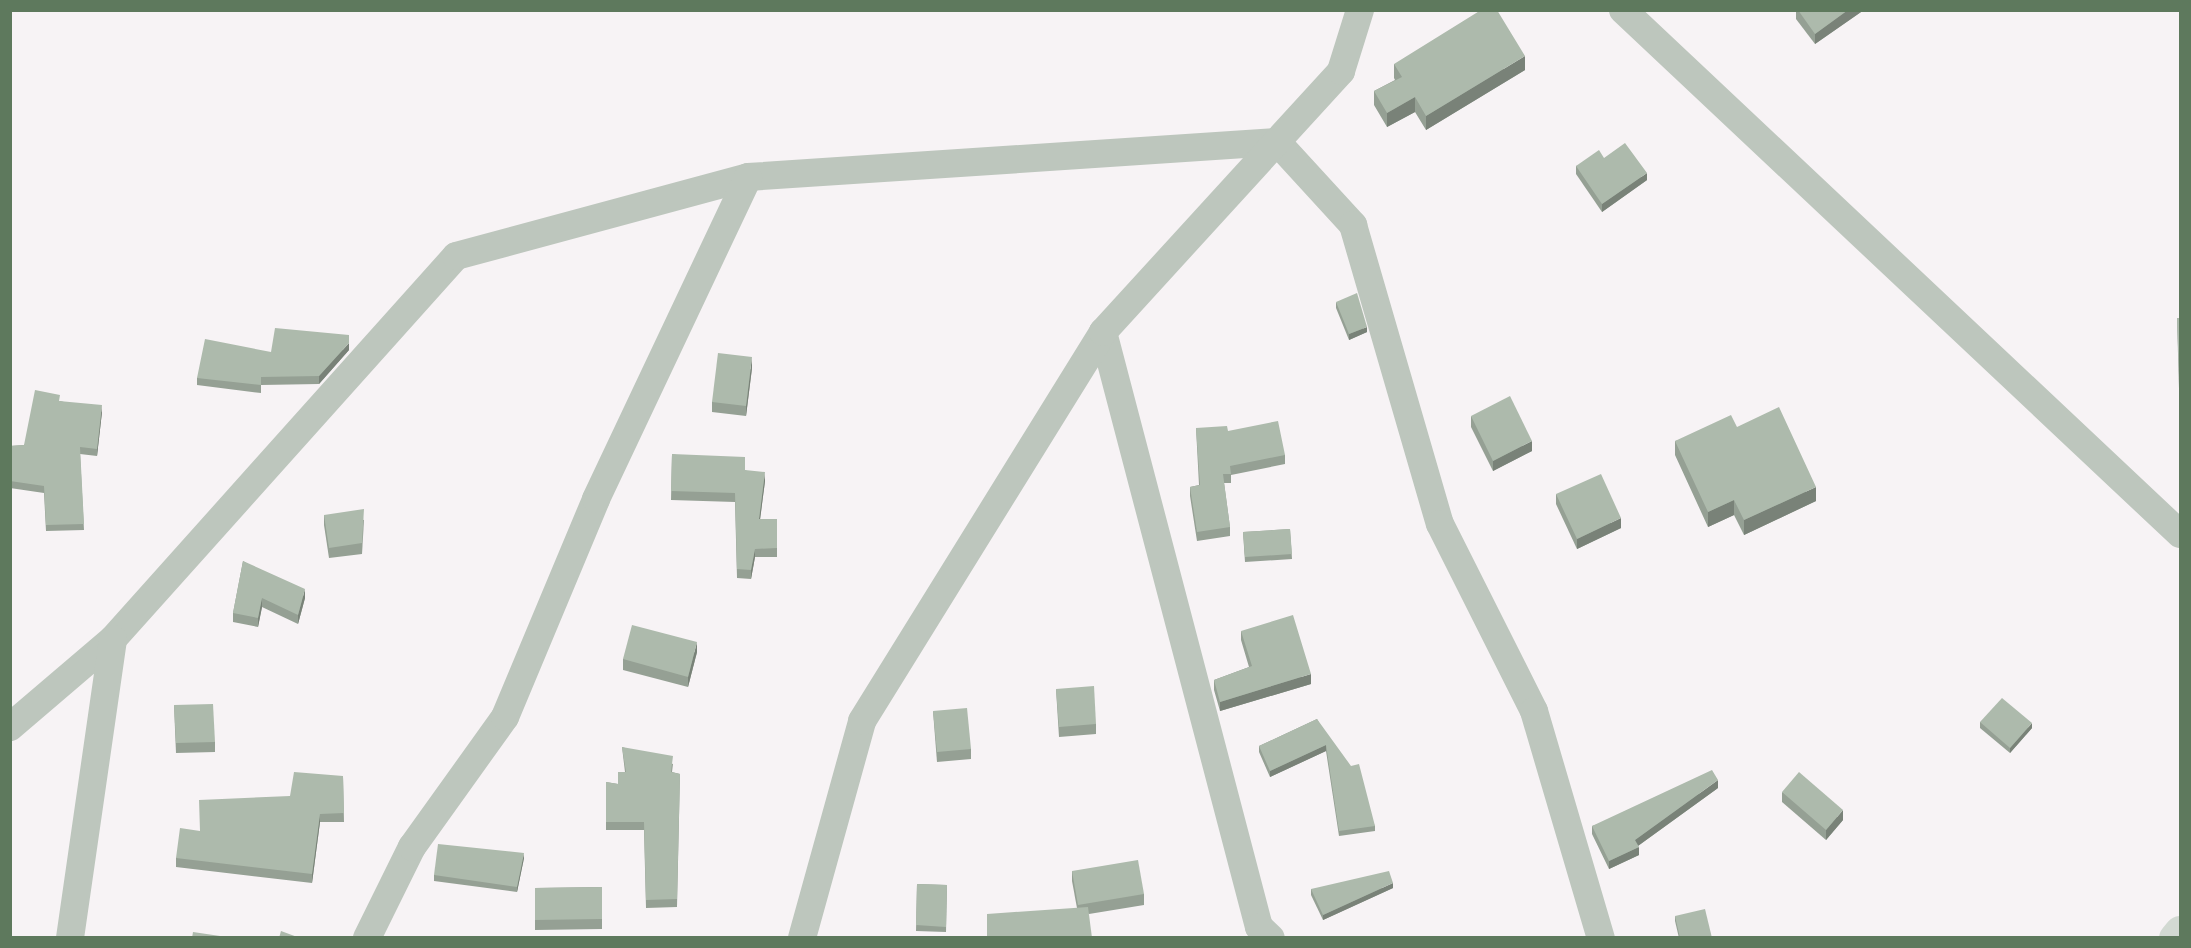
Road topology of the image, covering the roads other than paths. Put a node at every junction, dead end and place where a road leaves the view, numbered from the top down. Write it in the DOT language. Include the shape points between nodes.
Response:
graph roads {
  1 [pos="1360,10"];
  2 [pos="1623,10"];
  3 [pos="1276,142"];
  4 [pos="748,177"];
  5 [pos="1103,332"];
  6 [pos="2181,534"];
  7 [pos="113,639"];
  8 [pos="10,727"];
  9 [pos="2181,932"];
  10 [pos="70,938"];
  11 [pos="366,938"];
  12 [pos="802,938"];
  13 [pos="1271,938"];
  14 [pos="1601,938"];
  15 [pos="2175,938"];
  1 -- 3 [label="street" via="1341,71"];
  2 -- 6 [label="street"];
  3 -- 4 [label="street"];
  3 -- 5 [label="street"];
  3 -- 14 [label="street" via="1353,225 1440,524 1534,711"];
  4 -- 7 [label="street" via="456,256"];
  4 -- 11 [label="street" via="596,499 505,717 412,847"];
  5 -- 12 [label="street" via="862,721"];
  5 -- 13 [label="street" via="1259,927"];
  7 -- 8 [label="street"];
  7 -- 10 [label="street"];
  9 -- 15 [label="main road"];
}
